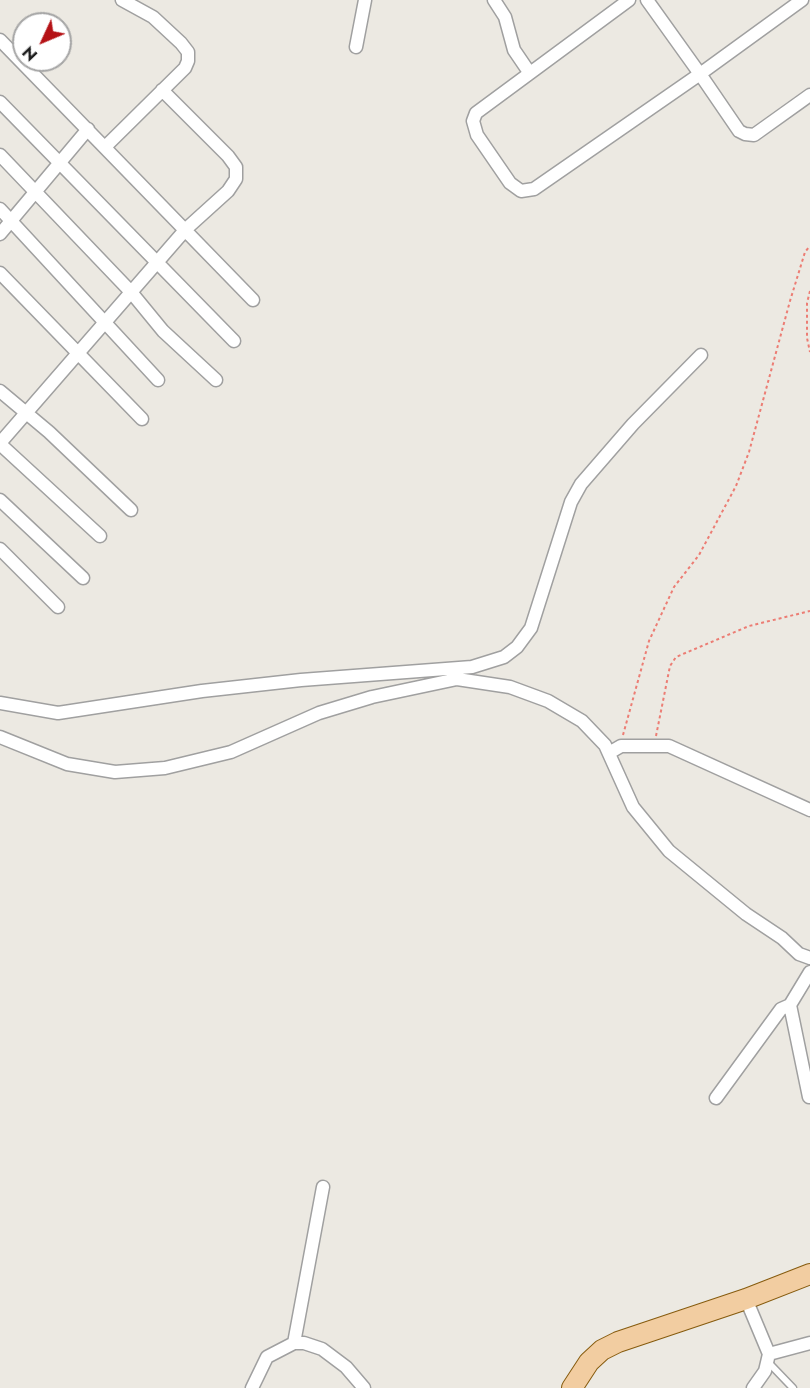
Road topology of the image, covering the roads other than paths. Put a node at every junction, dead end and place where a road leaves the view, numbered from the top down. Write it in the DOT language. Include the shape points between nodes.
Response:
graph roads {
  1 [pos="122,0"];
  2 [pos="365,0"];
  3 [pos="494,0"];
  4 [pos="629,0"];
  5 [pos="647,0"];
  6 [pos="802,0"];
  7 [pos="0,40"];
  8 [pos="356,47"];
  9 [pos="529,72"];
  10 [pos="700,74"];
  11 [pos="162,90"];
  12 [pos="810,95"];
  13 [pos="0,102"];
  14 [pos="88,129"];
  15 [pos="105,147"];
  16 [pos="0,155"];
  17 [pos="61,162"];
  18 [pos="37,193"];
  19 [pos="0,209"];
  20 [pos="12,222"];
  21 [pos="186,229"];
  22 [pos="0,234"];
  23 [pos="157,263"];
  24 [pos="0,273"];
  25 [pos="131,292"];
  26 [pos="253,300"];
  27 [pos="105,323"];
  28 [pos="234,341"];
  29 [pos="78,353"];
  30 [pos="700,355"];
  31 [pos="158,380"];
  32 [pos="216,380"];
  33 [pos="0,391"];
  34 [pos="27,412"];
  35 [pos="142,419"];
  36 [pos="0,444"];
  37 [pos="0,500"];
  38 [pos="131,510"];
  39 [pos="100,536"];
  40 [pos="0,549"];
  41 [pos="83,578"];
  42 [pos="58,607"];
  43 [pos="0,703"];
  44 [pos="0,737"];
  45 [pos="609,753"];
  46 [pos="810,810"];
  47 [pos="810,958"];
  48 [pos="810,972"];
  49 [pos="790,1005"];
  50 [pos="809,1097"];
  51 [pos="716,1098"];
  52 [pos="323,1187"];
  53 [pos="810,1274"];
  54 [pos="746,1299"];
  55 [pos="294,1343"];
  56 [pos="810,1343"];
  57 [pos="769,1358"];
  58 [pos="252,1388"];
  59 [pos="364,1388"];
  60 [pos="572,1388"];
  61 [pos="753,1388"];
  62 [pos="793,1388"];
  1 -- 11 [label="street" via="153,17 188,52 185,68"];
  2 -- 8 [label="street"];
  3 -- 9 [label="street" via="505,17 514,50"];
  4 -- 9 [label="street"];
  5 -- 10 [label="street"];
  6 -- 10 [label="street"];
  7 -- 14 [label="street"];
  9 -- 10 [label="street" via="482,107 473,121 477,135 503,174 521,191 534,189"];
  10 -- 12 [label="street" via="745,134 754,135"];
  11 -- 15 [label="street"];
  11 -- 21 [label="street" via="236,167 236,179 228,191"];
  13 -- 17 [label="street"];
  14 -- 15 [label="street"];
  14 -- 17 [label="street"];
  15 -- 21 [label="street"];
  16 -- 18 [label="street"];
  17 -- 18 [label="street"];
  17 -- 23 [label="street"];
  18 -- 20 [label="street"];
  18 -- 25 [label="street"];
  19 -- 20 [label="street"];
  20 -- 22 [label="street"];
  20 -- 27 [label="street"];
  21 -- 23 [label="street"];
  21 -- 26 [label="street"];
  23 -- 25 [label="street"];
  23 -- 28 [label="street"];
  24 -- 29 [label="street"];
  25 -- 27 [label="street"];
  25 -- 32 [label="street" via="163,331"];
  27 -- 29 [label="street"];
  27 -- 31 [label="street"];
  29 -- 34 [label="street"];
  29 -- 35 [label="street"];
  30 -- 43 [label="street" via="580,484 531,628 504,657 472,667 201,691 58,713"];
  33 -- 34 [label="street"];
  34 -- 36 [label="street"];
  34 -- 38 [label="street"];
  36 -- 39 [label="street"];
  37 -- 41 [label="street"];
  40 -- 42 [label="street"];
  44 -- 45 [label="street" via="67,764 115,772 165,768 231,752 319,713 457,679 510,687 548,702 582,721"];
  45 -- 46 [label="street" via="621,746 669,746"];
  45 -- 47 [label="street" via="633,807 669,851 746,914"];
  48 -- 49 [label="street"];
  49 -- 50 [label="street"];
  49 -- 51 [label="street" via="781,1009"];
  52 -- 55 [label="street"];
  53 -- 54 [label="main road"];
  54 -- 57 [label="street"];
  54 -- 60 [label="main road" via="602,1350 580,1373"];
  55 -- 58 [label="street" via="267,1357"];
  55 -- 59 [label="street" via="322,1349 346,1367"];
  56 -- 57 [label="street"];
  57 -- 61 [label="street"];
  57 -- 62 [label="lane"];
}
